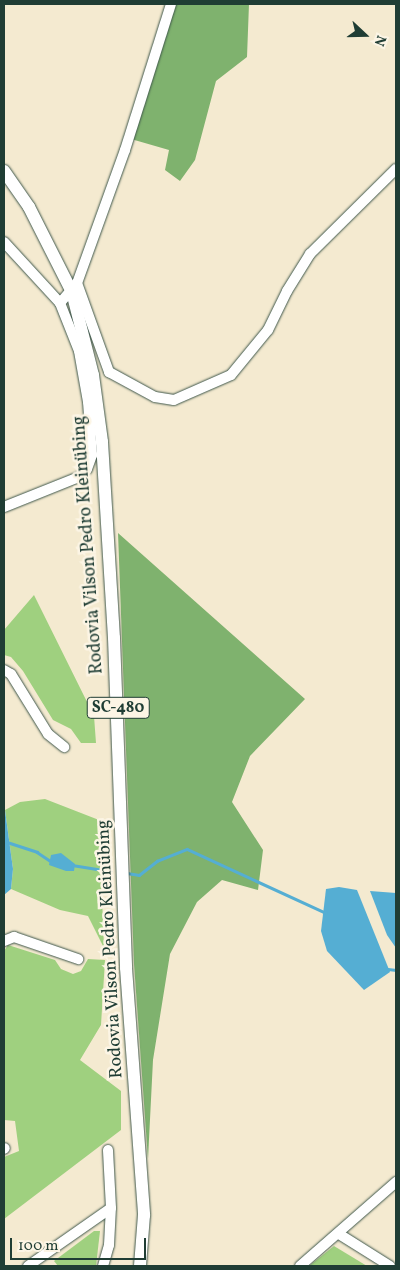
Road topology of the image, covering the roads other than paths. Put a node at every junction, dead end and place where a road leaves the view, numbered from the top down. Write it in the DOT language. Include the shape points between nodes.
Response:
graph roads {
  1 [pos="171,4"];
  2 [pos="396,169"];
  3 [pos="4,172"];
  4 [pos="4,242"];
  5 [pos="74,287"];
  6 [pos="60,303"];
  7 [pos="4,506"];
  8 [pos="4,670"];
  9 [pos="64,747"];
  10 [pos="4,941"];
  11 [pos="78,959"];
  12 [pos="108,1150"];
  13 [pos="396,1182"];
  14 [pos="110,1208"];
  15 [pos="339,1234"];
  16 [pos="28,1266"];
  17 [pos="104,1266"];
  18 [pos="140,1266"];
  19 [pos="300,1266"];
  20 [pos="390,1266"];
  1 -- 5 [label="street" via="122,159"];
  2 -- 5 [label="street" via="310,254 268,330 231,375 174,400 156,397 109,372"];
  3 -- 5 [label="main road, Rodovia Vilson Pedro Kleinübing / SC-480" via="29,208"];
  4 -- 6 [label="street"];
  5 -- 6 [label="street"];
  5 -- 18 [label="main road, Rodovia Vilson Pedro Kleinübing / SC-480" via="93,375 102,442 120,746 126,968 144,1214"];
  6 -- 7 [label="street" via="79,351 88,402 92,455 87,469 79,478"];
  8 -- 9 [label="street" via="11,674 48,734"];
  10 -- 11 [label="street" via="14,937"];
  12 -- 14 [label="street"];
  13 -- 15 [label="street"];
  14 -- 16 [label="street"];
  14 -- 17 [label="street" via="109,1245"];
  15 -- 19 [label="street"];
  15 -- 20 [label="street"];
}
